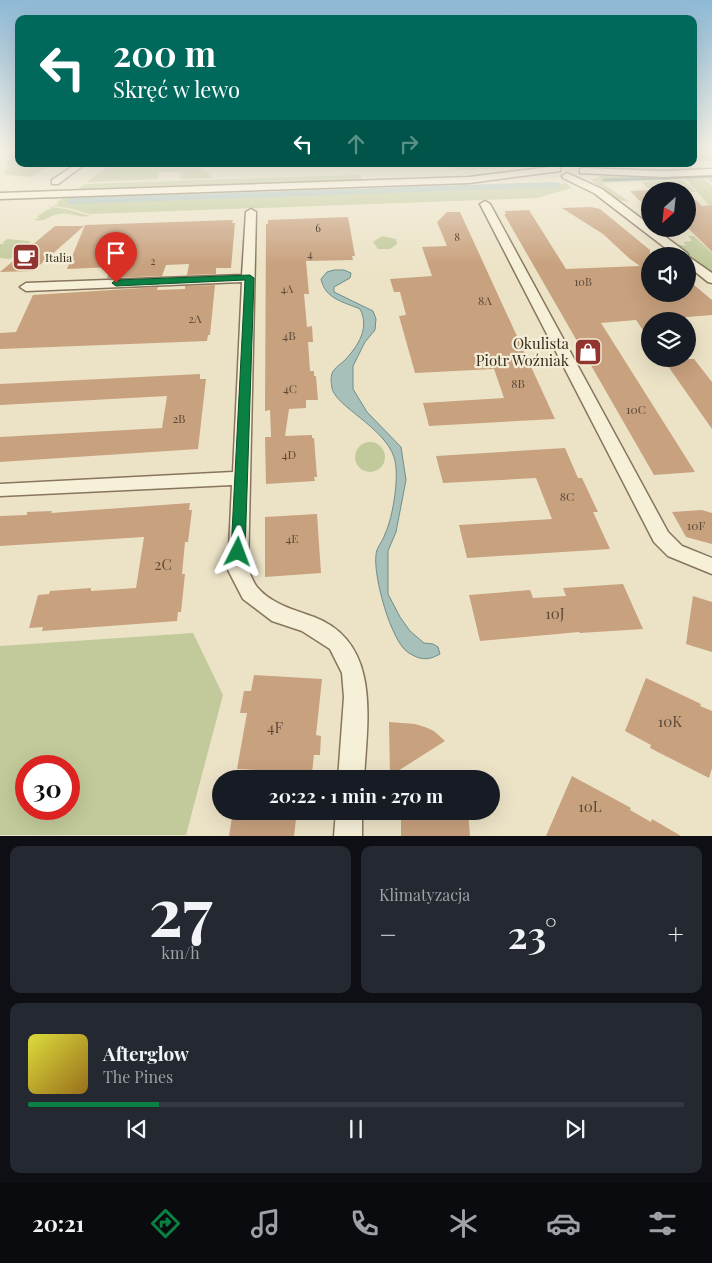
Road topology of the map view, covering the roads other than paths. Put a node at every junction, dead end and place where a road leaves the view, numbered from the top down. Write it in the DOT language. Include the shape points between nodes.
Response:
graph roads {
  1 [pos="229,188"];
  2 [pos="594,188"];
  3 [pos="594,188"];
  4 [pos="0,190"];
  5 [pos="598,191"];
  6 [pos="50,194"];
  7 [pos="0,196"];
  8 [pos="485,204"];
  9 [pos="252,212"];
  10 [pos="671,247"];
  11 [pos="696,266"];
  12 [pos="250,278"];
  13 [pos="712,279"];
  14 [pos="26,287"];
  15 [pos="242,478"];
  16 [pos="0,490"];
  17 [pos="712,566"];
  18 [pos="352,770"];
  19 [pos="349,820"];
  20 [pos="348,836"];
  1 -- 6 [label="street"];
  2 -- 5 [label="street"];
  3 -- 5 [label="street"];
  4 -- 6 [label="street"];
  5 -- 10 [label="street"];
  6 -- 7 [label="street"];
  8 -- 17 [label="street" via="661,537 675,551"];
  9 -- 12 [label="street"];
  11 -- 13 [label="street"];
  12 -- 14 [label="street"];
  12 -- 15 [label="street"];
  15 -- 16 [label="street"];
  15 -- 18 [label="street" via="238,570 250,592 280,615 309,624 338,643 354,673 356,696"];
  19 -- 20 [label="street"];
}
